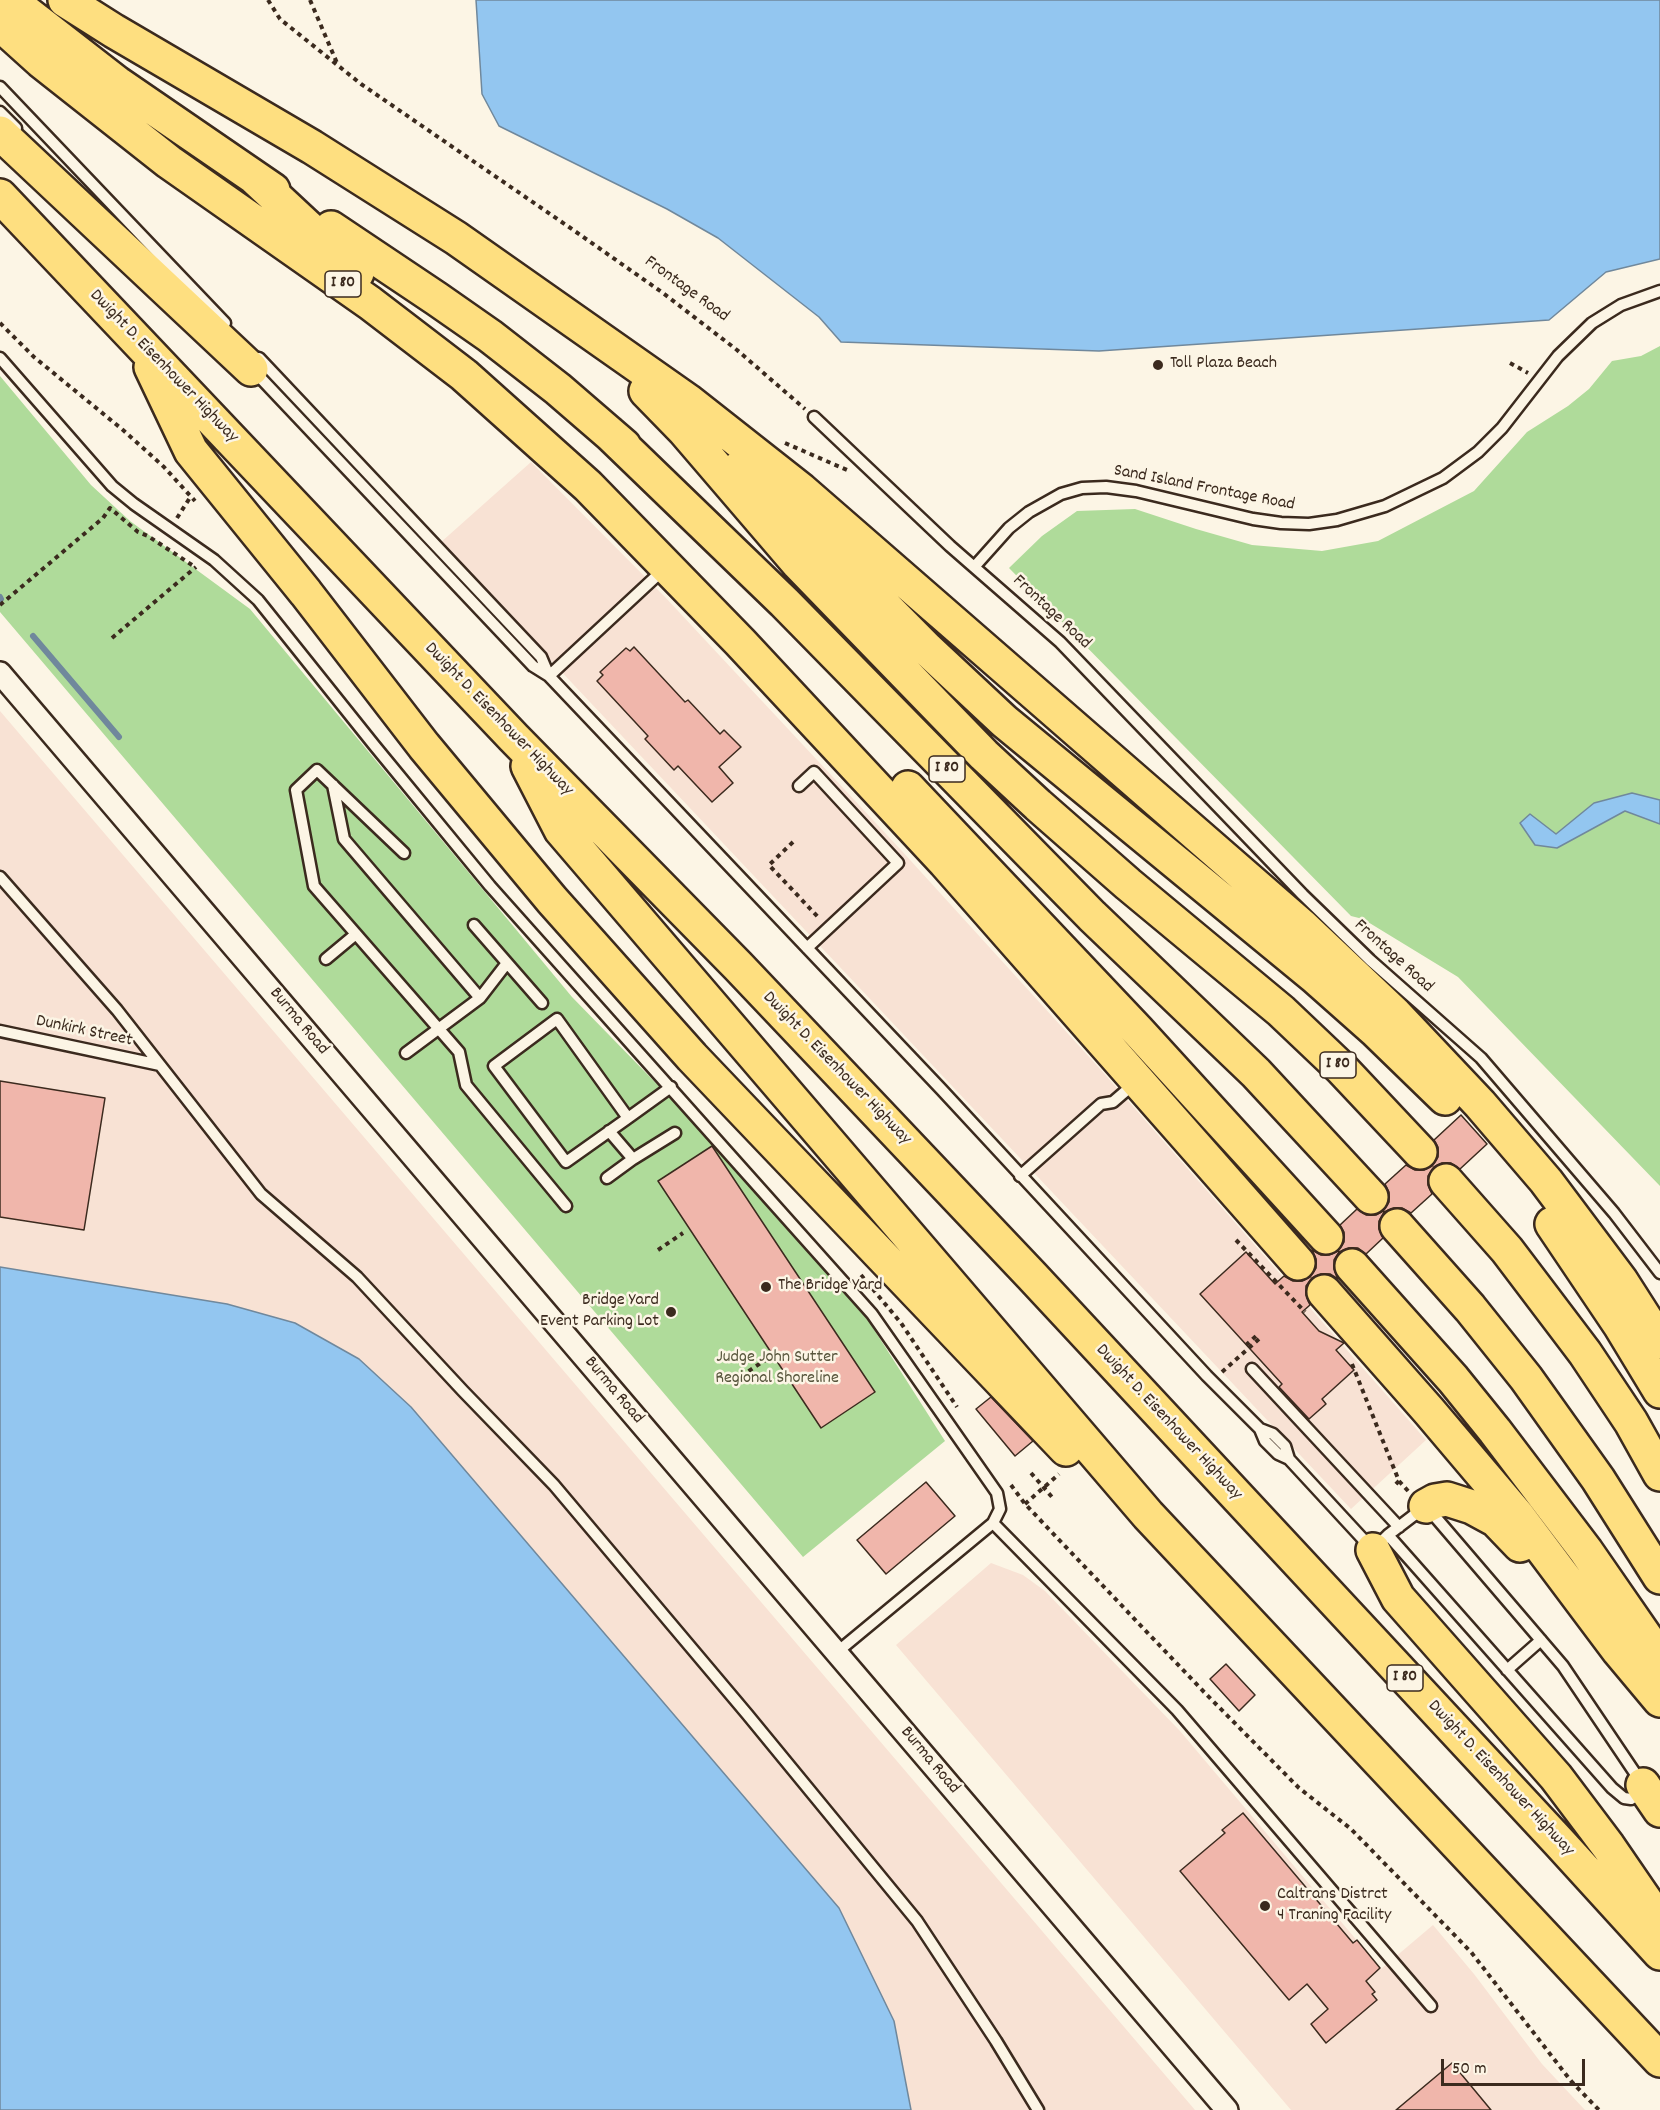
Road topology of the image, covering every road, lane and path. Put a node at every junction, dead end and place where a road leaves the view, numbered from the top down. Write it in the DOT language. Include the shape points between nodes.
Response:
graph roads {
  1 [pos="10,0"];
  2 [pos="39,0"];
  3 [pos="65,0"];
  4 [pos="268,0"];
  5 [pos="310,0"];
  6 [pos="0,24"];
  7 [pos="339,66"];
  8 [pos="0,87"];
  9 [pos="0,112"];
  10 [pos="11,133"];
  11 [pos="255,178"];
  12 [pos="82,195"];
  13 [pos="0,196"];
  14 [pos="1660,291"];
  15 [pos="237,335"];
  16 [pos="139,341"];
  17 [pos="0,358"];
  18 [pos="252,361"];
  19 [pos="1510,363"];
  20 [pos="1540,379"];
  21 [pos="645,391"];
  22 [pos="814,417"];
  23 [pos="608,432"];
  24 [pos="776,439"];
  25 [pos="871,471"];
  26 [pos="667,566"];
  27 [pos="975,566"];
  28 [pos="196,567"];
  29 [pos="202,571"];
  30 [pos="812,578"];
  31 [pos="0,605"];
  32 [pos="112,638"];
  33 [pos="0,673"];
  34 [pos="549,676"];
  35 [pos="514,738"];
  36 [pos="333,785"];
  37 [pos="799,786"];
  38 [pos="793,842"];
  39 [pos="404,853"];
  40 [pos="0,878"];
  41 [pos="818,917"];
  42 [pos="474,925"];
  43 [pos="356,934"];
  44 [pos="807,948"];
  45 [pos="326,959"];
  46 [pos="507,963"];
  47 [pos="480,998"];
  48 [pos="542,1002"];
  49 [pos="439,1028"];
  50 [pos="0,1031"];
  51 [pos="406,1053"];
  52 [pos="160,1065"];
  53 [pos="1137,1081"];
  54 [pos="671,1087"];
  55 [pos="628,1118"];
  56 [pos="609,1131"];
  57 [pos="675,1133"];
  58 [pos="1420,1152"];
  59 [pos="633,1159"];
  60 [pos="1020,1176"];
  61 [pos="607,1178"];
  62 [pos="1446,1181"];
  63 [pos="1371,1197"];
  64 [pos="566,1206"];
  65 [pos="1397,1226"];
  66 [pos="683,1233"];
  67 [pos="1326,1237"];
  68 [pos="1236,1240"];
  69 [pos="657,1250"];
  70 [pos="1298,1263"];
  71 [pos="1352,1266"];
  72 [pos="1660,1273"];
  73 [pos="1315,1303"];
  74 [pos="1660,1342"];
  75 [pos="1246,1345"];
  76 [pos="767,1359"];
  77 [pos="1351,1361"];
  78 [pos="1252,1369"];
  79 [pos="1222,1372"];
  80 [pos="741,1376"];
  81 [pos="1660,1391"];
  82 [pos="1657,1467"];
  83 [pos="1031,1473"];
  84 [pos="1059,1474"];
  85 [pos="1394,1486"];
  86 [pos="1044,1487"];
  87 [pos="1052,1497"];
  88 [pos="1025,1504"];
  89 [pos="1426,1506"];
  90 [pos="993,1523"];
  91 [pos="1399,1527"];
  92 [pos="1381,1543"];
  93 [pos="1660,1577"];
  94 [pos="1605,1633"];
  95 [pos="1541,1640"];
  96 [pos="1275,1650"];
  97 [pos="836,1653"];
  98 [pos="1660,1658"];
  99 [pos="1507,1670"];
  100 [pos="1660,1700"];
  101 [pos="1660,1716"];
  102 [pos="1660,1727"];
  103 [pos="1651,1797"];
  104 [pos="1660,1922"];
  105 [pos="1660,1953"];
  106 [pos="1431,2006"];
  107 [pos="1660,2060"];
  108 [pos="1038,2110"];
  109 [pos="1227,2110"];
  1 -- 11 [label="highway, I 80" via="117,83"];
  2 -- 21 [label="highway, I 80" via="140,65 437,241 585,344"];
  3 -- 74 [label="highway" via="456,238 688,401 832,517 1303,927 1387,1006 1534,1166 1596,1247"];
  4 -- 7 [label="path, Frontage Road" via="280,19"];
  5 -- 7 [label="path, Frontage Road"];
  6 -- 26 [label="highway, I 80" via="40,61 169,162 370,303 464,375 588,486"];
  7 -- 22 [label="path, Frontage Road" via="681,307 751,361"];
  8 -- 15 [label="lane"];
  9 -- 10 [label="lane"];
  10 -- 18 [label="highway"];
  11 -- 23 [label="highway, I 80" via="464,318"];
  11 -- 67 [label="highway, I 80" via="365,280 537,415 667,536 1138,1031"];
  12 -- 18 [label="lane"];
  13 -- 16 [label="highway, Dwight D. Eisenhower Highway / I 80"];
  14 -- 20 [label="lane, Sand Island Frontage Road" via="1601,316 1575,338"];
  16 -- 35 [label="highway, Dwight D. Eisenhower Highway / I 80"];
  16 -- 96 [label="highway" via="191,451 424,746 552,900 692,1058 1022,1405"];
  17 -- 54 [label="lane" via="112,486 214,560 258,600 490,886"];
  18 -- 34 [label="lane" via="532,666"];
  18 -- 34 [label="lane" via="541,657"];
  19 -- 20 [label="path"];
  20 -- 27 [label="lane, Sand Island Frontage Road" via="1502,428 1469,460 1421,489 1372,511 1323,522 1281,523 1136,491 1082,488 1061,494 1029,512"];
  21 -- 30 [label="highway, I 80" via="684,430"];
  21 -- 81 [label="highway" via="786,509 1004,721 1314,976 1438,1090 1545,1216"];
  22 -- 25 [label="lane, Frontage Road"];
  23 -- 30 [label="highway, I 80" via="646,462 774,547"];
  23 -- 63 [label="highway, I 80" via="784,603 1092,916 1256,1073"];
  24 -- 25 [label="path" via="849,470"];
  25 -- 27 [label="lane, Frontage Road"];
  26 -- 34 [label="lane"];
  26 -- 53 [label="highway, I 80" via="967,885"];
  27 -- 72 [label="lane, Frontage Road" via="1079,660 1303,895 1481,1058 1614,1213"];
  28 -- 29 [label="path"];
  28 -- 31 [label="path" via="138,532 110,508 104,518"];
  28 -- 32 [label="path"];
  30 -- 58 [label="highway, I 80" via="984,755 1128,884 1281,1011"];
  33 -- 97 [label="street, Burma Road"];
  34 -- 44 [label="lane"];
  35 -- 96 [label="highway" via="561,830 1148,1515"];
  35 -- 105 [label="highway, Dwight D. Eisenhower Highway / I 80" via="738,966 1016,1259"];
  36 -- 39 [label="lane"];
  36 -- 43 [label="lane" via="317,770 296,790 314,886"];
  36 -- 47 [label="lane" via="344,839"];
  37 -- 44 [label="lane" via="814,772 898,863"];
  38 -- 41 [label="path" via="769,865"];
  40 -- 52 [label="lane" via="117,1010"];
  42 -- 46 [label="lane"];
  43 -- 45 [label="lane"];
  43 -- 49 [label="lane"];
  44 -- 60 [label="lane"];
  46 -- 47 [label="lane"];
  46 -- 48 [label="lane"];
  47 -- 49 [label="lane"];
  49 -- 51 [label="lane"];
  49 -- 64 [label="lane" via="459,1052 466,1085"];
  50 -- 52 [label="lane, Dunkirk Street"];
  52 -- 108 [label="lane" via="261,1194 357,1276 554,1485 747,1714 917,1921"];
  53 -- 60 [label="lane" via="1113,1102 1101,1104"];
  53 -- 70 [label="highway, I 80"];
  54 -- 55 [label="lane"];
  54 -- 90 [label="lane" via="872,1314 997,1494 1000,1509"];
  55 -- 56 [label="lane"];
  55 -- 56 [label="lane" via="557,1019 494,1066 566,1162"];
  56 -- 59 [label="lane"];
  57 -- 59 [label="lane"];
  59 -- 61 [label="lane"];
  60 -- 92 [label="lane" via="1260,1429 1272,1449 1289,1459"];
  62 -- 82 [label="highway" via="1494,1234 1560,1319"];
  65 -- 93 [label="highway" via="1526,1378 1598,1479"];
  66 -- 69 [label="path"];
  68 -- 73 [label="path"];
  71 -- 98 [label="highway" via="1495,1431 1586,1551"];
  73 -- 94 [label="highway" via="1436,1420 1517,1515"];
  75 -- 79 [label="path" via="1256,1336 1258,1339"];
  76 -- 80 [label="path"];
  77 -- 85 [label="path" via="1399,1481"];
  78 -- 91 [label="lane"];
  83 -- 86 [label="path"];
  84 -- 86 [label="path"];
  86 -- 87 [label="path"];
  86 -- 88 [label="path"];
  89 -- 91 [label="lane"];
  89 -- 95 [label="lane"];
  89 -- 102 [label="highway" via="1440,1499 1457,1501 1484,1513 1506,1530"];
  90 -- 97 [label="lane"];
  90 -- 106 [label="lane" via="1177,1710"];
  91 -- 92 [label="lane"];
  92 -- 99 [label="lane"];
  92 -- 104 [label="highway" via="1398,1598 1556,1777"];
  94 -- 100 [label="highway"];
  94 -- 101 [label="highway"];
  95 -- 99 [label="lane"];
  95 -- 103 [label="lane" via="1587,1700"];
  96 -- 107 [label="highway"];
  97 -- 109 [label="street, Burma Road"];
  99 -- 103 [label="lane" via="1612,1788 1624,1798"];
}
